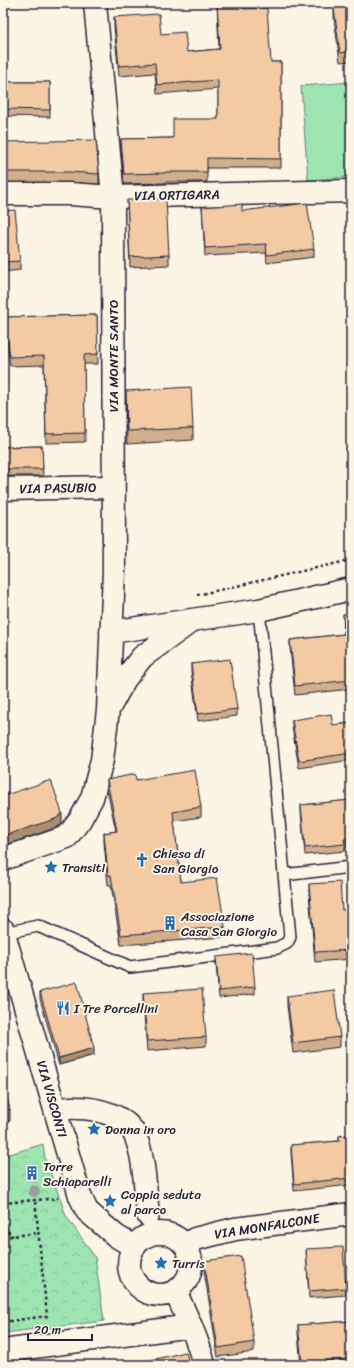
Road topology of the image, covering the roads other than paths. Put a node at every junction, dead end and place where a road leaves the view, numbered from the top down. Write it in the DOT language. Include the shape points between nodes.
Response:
graph roads {
  1 [pos="95,3"];
  2 [pos="351,191"];
  3 [pos="3,194"];
  4 [pos="113,196"];
  5 [pos="113,487"];
  6 [pos="3,489"];
  7 [pos="351,589"];
  8 [pos="259,610"];
  9 [pos="193,620"];
  10 [pos="111,632"];
  11 [pos="108,710"];
  12 [pos="3,859"];
  13 [pos="351,867"];
  14 [pos="284,875"];
  15 [pos="3,932"];
  16 [pos="55,1110"];
  17 [pos="351,1214"];
  18 [pos="148,1215"];
  19 [pos="186,1245"];
  20 [pos="134,1246"];
  21 [pos="175,1292"];
  22 [pos="191,1326"];
  23 [pos="3,1351"];
  24 [pos="204,1365"];
  1 -- 4 [label="street, VIA MONTE SANTO"];
  2 -- 4 [label="street, VIA ORTIGARA"];
  3 -- 4 [label="street, VIA ORTIGARA"];
  4 -- 5 [label="street, VIA MONTE SANTO"];
  5 -- 6 [label="street, VIA PASUBIO"];
  5 -- 10 [label="street, VIA MONTE SANTO" via="114,572"];
  7 -- 8 [label="street"];
  8 -- 9 [label="street"];
  8 -- 14 [label="lane"];
  9 -- 10 [label="street"];
  9 -- 11 [label="street" via="142,656 125,679"];
  10 -- 11 [label="street, VIA MONTE SANTO"];
  11 -- 12 [label="street, VIA MONTE SANTO" via="102,760 92,798 80,820 67,836"];
  13 -- 14 [label="lane"];
  14 -- 15 [label="lane" via="290,937 287,943 277,948 130,967 38,926"];
  15 -- 16 [label="street, VIA VISCONTI"];
  16 -- 18 [label="street" via="76,1107 109,1114 123,1121 133,1132 141,1159"];
  16 -- 20 [label="street, VIA VISCONTI" via="80,1196 87,1211 116,1236"];
  17 -- 19 [label="street, VIA MONFALCONE" via="235,1229 195,1239"];
  19 -- 20 [label="street" via="178,1238 159,1232 140,1239"];
  19 -- 21 [label="street" via="192,1262 191,1271 188,1279"];
  20 -- 21 [label="street" via="128,1266 137,1285 145,1292 155,1295"];
  21 -- 22 [label="street"];
  22 -- 23 [label="street"];
  22 -- 24 [label="street"];
}
